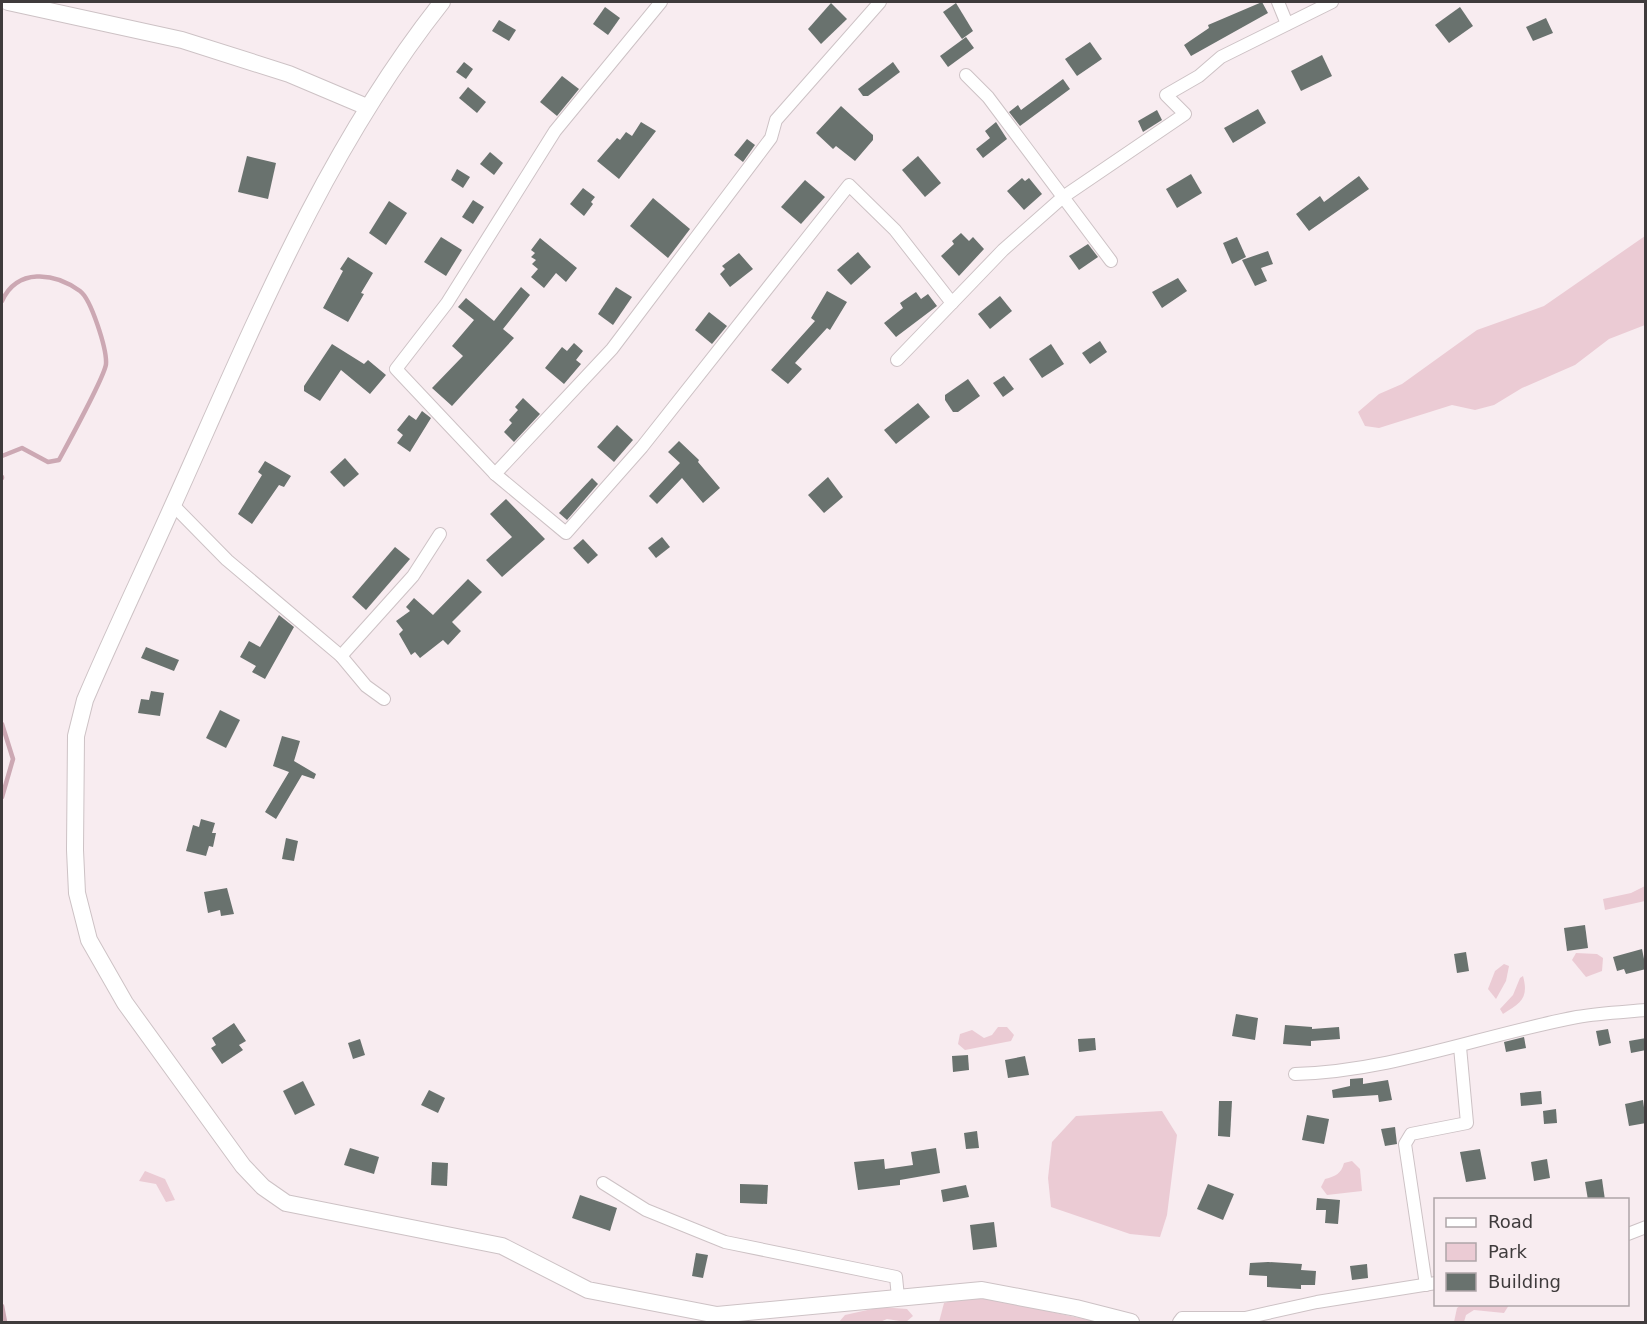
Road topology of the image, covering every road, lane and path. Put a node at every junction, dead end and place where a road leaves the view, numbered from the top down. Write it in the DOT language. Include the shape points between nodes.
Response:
graph roads {
  1 [pos="8,2"];
  2 [pos="442,2"];
  3 [pos="661,2"];
  4 [pos="880,2"];
  5 [pos="1278,2"];
  6 [pos="1332,2"];
  7 [pos="1287,24"];
  8 [pos="966,75"];
  9 [pos="367,106"];
  10 [pos="1063,197"];
  11 [pos="1111,261"];
  12 [pos="952,303"];
  13 [pos="897,360"];
  14 [pos="495,474"];
  15 [pos="173,505"];
  16 [pos="440,534"];
  17 [pos="341,656"];
  18 [pos="384,699"];
  19 [pos="1646,1010"];
  20 [pos="1460,1047"];
  21 [pos="1295,1074"];
  22 [pos="603,1183"];
  23 [pos="1646,1227"];
  24 [pos="1629,1234"];
  25 [pos="1431,1284"];
  26 [pos="898,1297"];
  27 [pos="759,1318"];
  28 [pos="1131,1323"];
  29 [pos="1179,1323"];
  1 -- 9 [label="street" via="182,40 289,74"];
  2 -- 9 [label="street"];
  3 -- 14 [label="street" via="555,130 447,303 396,369"];
  4 -- 14 [label="street" via="776,120 771,138 612,348"];
  5 -- 7 [label="street"];
  6 -- 7 [label="street"];
  7 -- 10 [label="street" via="1221,57 1166,95 1185,114"];
  8 -- 10 [label="street" via="988,97"];
  9 -- 15 [label="street" via="307,215 234,363"];
  10 -- 11 [label="street"];
  10 -- 12 [label="street" via="1002,250"];
  12 -- 13 [label="street"];
  12 -- 14 [label="street" via="895,230 849,185 642,447 566,533"];
  15 -- 17 [label="street" via="227,560"];
  15 -- 27 [label="street" via="125,604 85,700 76,736 75,850 77,893 88,940 125,1003 192,1097 243,1166 286,1203 502,1246 588,1290 717,1315"];
  16 -- 17 [label="street" via="413,576"];
  17 -- 18 [label="street" via="366,686"];
  19 -- 20 [label="street" via="1578,1017"];
  20 -- 21 [label="street" via="1396,1063"];
  20 -- 25 [label="street" via="1467,1123 1411,1134 1405,1144"];
  22 -- 26 [label="street" via="646,1210 725,1242 896,1277"];
  23 -- 24 [label="street"];
  25 -- 29 [label="street" via="1245,1318 1182,1318"];
  26 -- 27 [label="street"];
  26 -- 28 [label="street" via="982,1290"];
}
